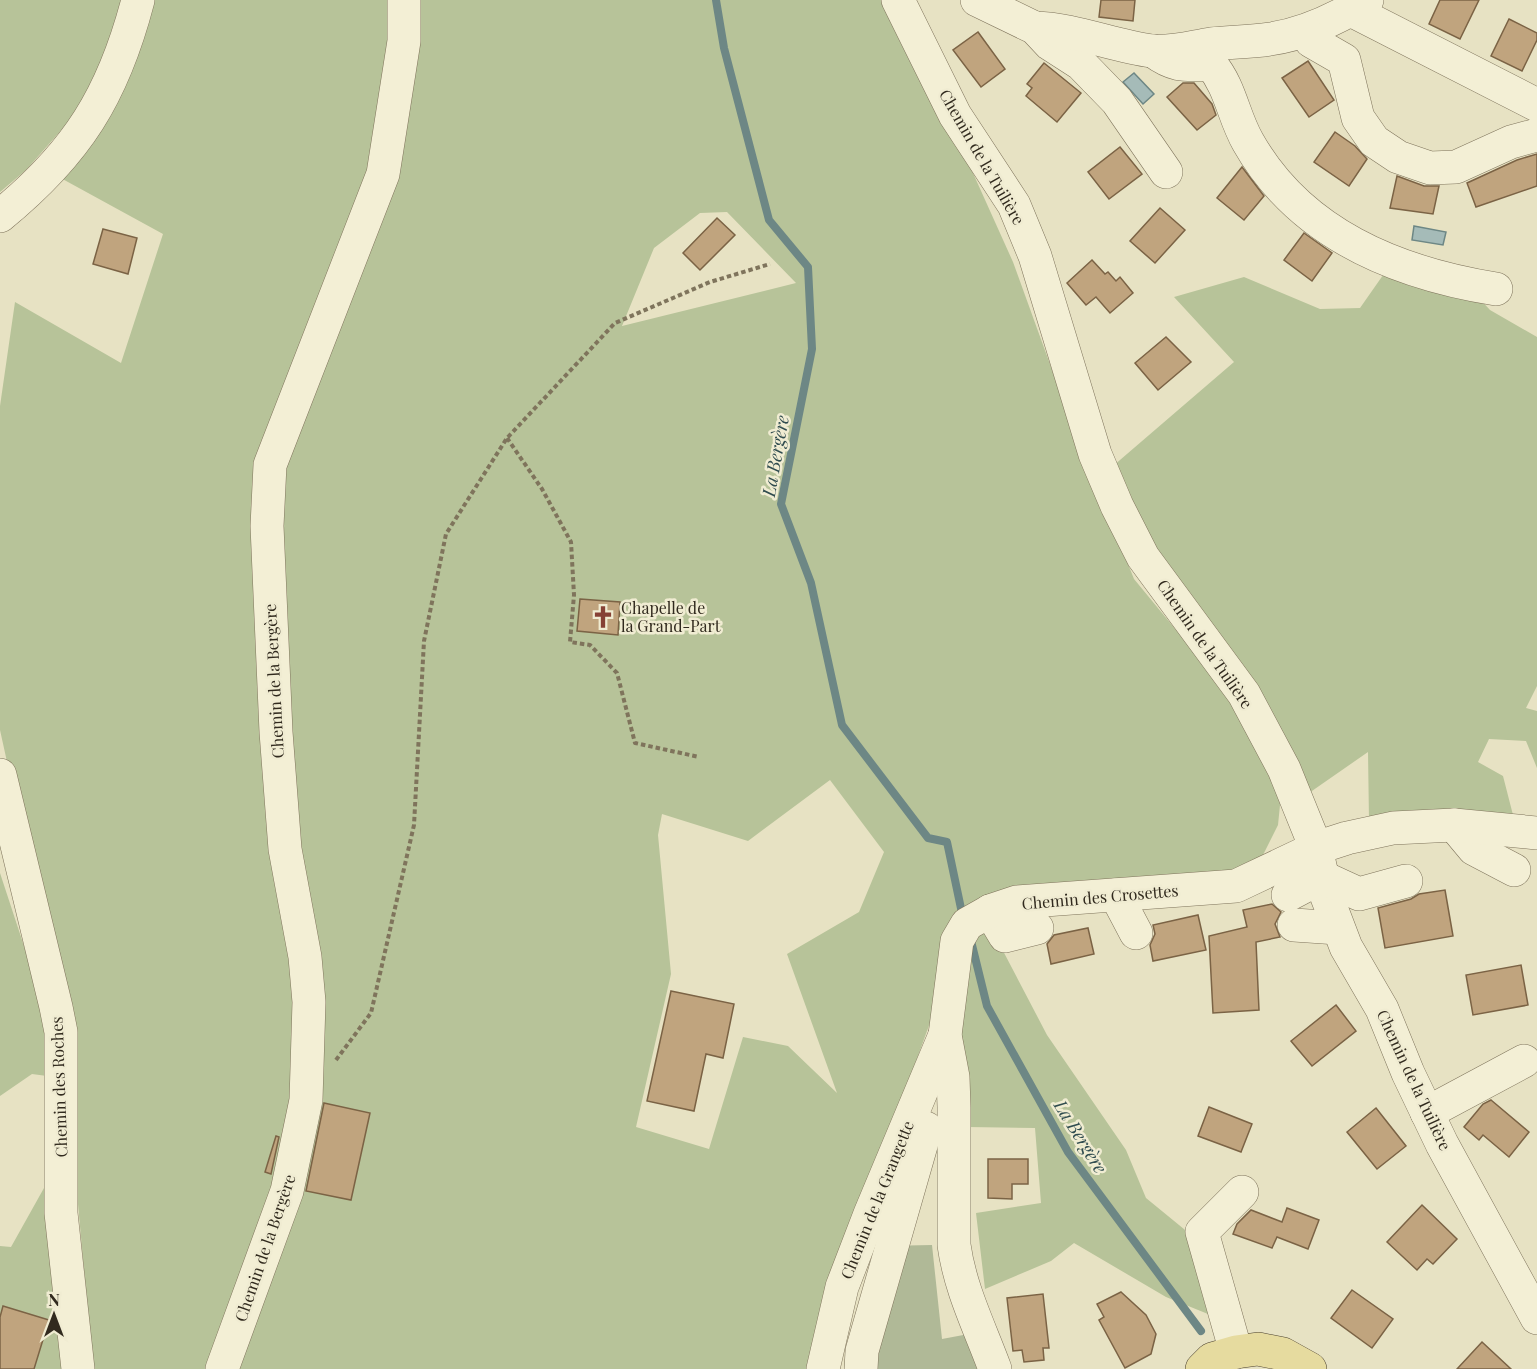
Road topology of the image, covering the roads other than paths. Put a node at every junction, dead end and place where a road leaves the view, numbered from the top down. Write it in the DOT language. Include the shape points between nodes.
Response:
graph roads {
  1 [pos="138,0"];
  2 [pos="404,0"];
  3 [pos="898,0"];
  4 [pos="977,0"];
  5 [pos="1359,5"];
  6 [pos="1035,28"];
  7 [pos="1305,31"];
  8 [pos="1153,51"];
  9 [pos="1537,105"];
  10 [pos="1537,135"];
  11 [pos="1166,172"];
  12 [pos="0,216"];
  13 [pos="1496,289"];
  14 [pos="0,775"];
  15 [pos="1454,825"];
  16 [pos="1537,833"];
  17 [pos="1319,862"];
  18 [pos="1514,870"];
  19 [pos="1406,881"];
  20 [pos="1116,895"];
  21 [pos="990,911"];
  22 [pos="1037,928"];
  23 [pos="1338,928"];
  24 [pos="1136,933"];
  25 [pos="945,1035"];
  26 [pos="1524,1061"];
  27 [pos="924,1084"];
  28 [pos="1427,1113"];
  29 [pos="1242,1192"];
  30 [pos="1537,1318"];
  31 [pos="1236,1352"];
  32 [pos="78,1369"];
  33 [pos="222,1369"];
  34 [pos="822,1369"];
  35 [pos="861,1369"];
  36 [pos="995,1369"];
  37 [pos="1203,1369"];
  38 [pos="1310,1369"];
  1 -- 12 [label="street" via="115,71 84,130 45,177"];
  2 -- 33 [label="street, Chemin de la Bergère" via="404,41 382,174 270,465 267,526 275,711 285,849 305,957 309,1002 306,1100 287,1191"];
  3 -- 17 [label="street, Chemin de la Tuilière" via="955,115 1014,205 1035,256 1095,454 1117,506 1143,557 1244,694 1284,769"];
  4 -- 6 [label="street"];
  5 -- 7 [label="street"];
  5 -- 9 [label="street"];
  6 -- 8 [label="street"];
  6 -- 11 [label="street" via="1104,86"];
  7 -- 8 [label="street" via="1270,39"];
  7 -- 10 [label="street" via="1311,41 1344,60 1358,118 1374,141 1398,157 1430,168 1456,166"];
  8 -- 13 [label="street" via="1168,62 1211,64 1222,76 1247,141 1262,164 1303,210 1343,239 1378,257 1461,283"];
  14 -- 32 [label="street, Chemin des Roches" via="61,1032 61,1213"];
  15 -- 16 [label="street, Chemin des Crosettes"];
  15 -- 17 [label="street, Chemin des Crosettes" via="1393,828 1347,838"];
  15 -- 18 [label="street" via="1474,849"];
  17 -- 19 [label="street" via="1359,894"];
  17 -- 20 [label="street, Chemin des Crosettes" via="1236,886"];
  17 -- 23 [label="street, Chemin de la Tuilière"];
  17 -- 23 [label="street" via="1291,910"];
  20 -- 21 [label="street, Chemin des Crosettes" via="1017,902"];
  20 -- 24 [label="street"];
  21 -- 22 [label="street" via="1005,936"];
  21 -- 25 [label="street, Chemin des Crosettes" via="967,924 957,941"];
  23 -- 28 [label="street, Chemin de la Tuilière" via="1382,1009"];
  25 -- 27 [label="street, Chemin de la Grangette"];
  25 -- 36 [label="street, Chemin des Crosettes" via="953,1077 953,1220 957,1266"];
  26 -- 28 [label="street"];
  27 -- 34 [label="street, Chemin de la Grangette" via="842,1287"];
  27 -- 35 [label="street" via="926,1128 862,1351"];
  28 -- 30 [label="street, Chemin de la Tuilière"];
  29 -- 31 [label="street" via="1202,1232"];
  31 -- 37 [label="main road" via="1212,1359"];
  31 -- 38 [label="main road" via="1258,1349 1283,1354"];
}
